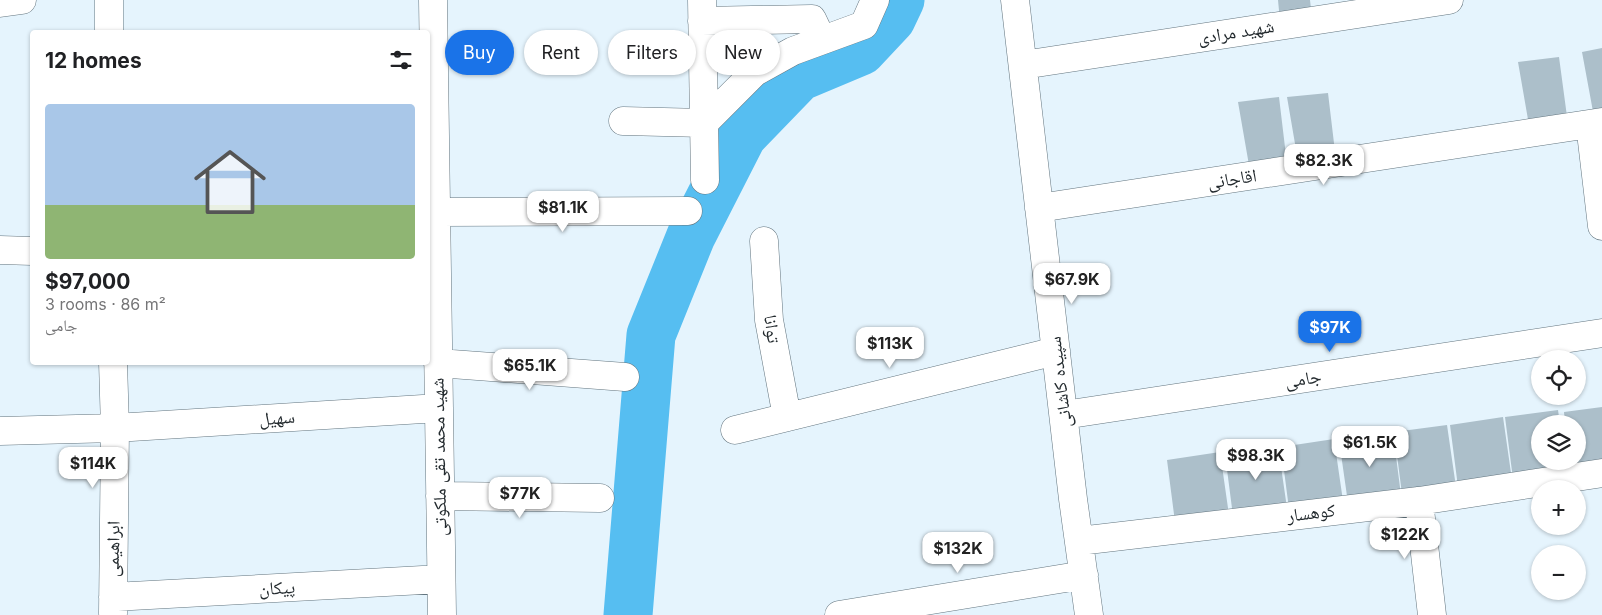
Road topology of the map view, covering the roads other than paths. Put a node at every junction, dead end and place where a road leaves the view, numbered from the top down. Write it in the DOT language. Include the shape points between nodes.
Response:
graph roads {
  1 [pos="22,0"];
  2 [pos="109,0"];
  3 [pos="432,0"];
  4 [pos="875,0"];
  5 [pos="1015,0"];
  6 [pos="1449,0"];
  7 [pos="0,3"];
  8 [pos="702,10"];
  9 [pos="109,30"];
  10 [pos="822,40"];
  11 [pos="1022,65"];
  12 [pos="623,121"];
  13 [pos="704,123"];
  14 [pos="1596,123"];
  15 [pos="431,155"];
  16 [pos="705,180"];
  17 [pos="1039,208"];
  18 [pos="437,212"];
  19 [pos="688,212"];
  20 [pos="1602,226"];
  21 [pos="764,241"];
  22 [pos="0,250"];
  23 [pos="30,250"];
  24 [pos="1602,334"];
  25 [pos="1056,351"];
  26 [pos="438,363"];
  27 [pos="113,365"];
  28 [pos="625,377"];
  29 [pos="438,408"];
  30 [pos="1064,416"];
  31 [pos="786,417"];
  32 [pos="115,428"];
  33 [pos="0,430"];
  34 [pos="735,430"];
  35 [pos="1602,473"];
  36 [pos="440,496"];
  37 [pos="600,498"];
  38 [pos="1419,501"];
  39 [pos="1079,541"];
  40 [pos="1084,575"];
  41 [pos="441,579"];
  42 [pos="113,606"];
  43 [pos="442,615"];
  44 [pos="839,615"];
  45 [pos="1089,615"];
  46 [pos="1432,615"];
  1 -- 7 [label="street"];
  2 -- 9 [label="street"];
  3 -- 15 [label="street, شهید محمد تقی ملکوتی"];
  4 -- 10 [label="street" via="864,26"];
  5 -- 11 [label="street, سپیده کاشانی"];
  6 -- 11 [label="street, شهید مرادی"];
  8 -- 10 [label="street" via="812,19"];
  8 -- 13 [label="street"];
  10 -- 13 [label="street" via="793,51 755,72"];
  11 -- 17 [label="street, سپیده کاشانی"];
  12 -- 13 [label="street"];
  13 -- 16 [label="street"];
  14 -- 17 [label="street, اقاجانی"];
  14 -- 20 [label="street"];
  15 -- 18 [label="street, شهید محمد تقی ملکوتی"];
  17 -- 25 [label="street, سپیده کاشانی"];
  18 -- 19 [label="street"];
  18 -- 26 [label="street, شهید محمد تقی ملکوتی"];
  21 -- 31 [label="street, توانا" via="769,320"];
  22 -- 23 [label="street"];
  24 -- 30 [label="street, جامی"];
  25 -- 30 [label="street, سپیده کاشانی"];
  25 -- 31 [label="street"];
  26 -- 28 [label="street"];
  26 -- 29 [label="street, شهید محمد تقی ملکوتی"];
  27 -- 32 [label="street, ابراهیمی"];
  29 -- 32 [label="street, سهیل"];
  29 -- 36 [label="street, شهید محمد تقی ملکوتی"];
  30 -- 39 [label="street, سپیده کاشانی"];
  31 -- 34 [label="street"];
  32 -- 33 [label="street, سهیل"];
  32 -- 42 [label="street, ابراهیمی"];
  35 -- 38 [label="street, کوهسار"];
  36 -- 37 [label="street"];
  36 -- 41 [label="street, شهید محمد تقی ملکوتی"];
  38 -- 39 [label="street, کوهسار"];
  38 -- 46 [label="street"];
  39 -- 40 [label="street, سپیده کاشانی"];
  40 -- 44 [label="street"];
  40 -- 45 [label="street, سپیده کاشانی"];
  41 -- 42 [label="street, پیکان"];
  41 -- 43 [label="street, شهید محمد تقی ملکوتی"];
}
